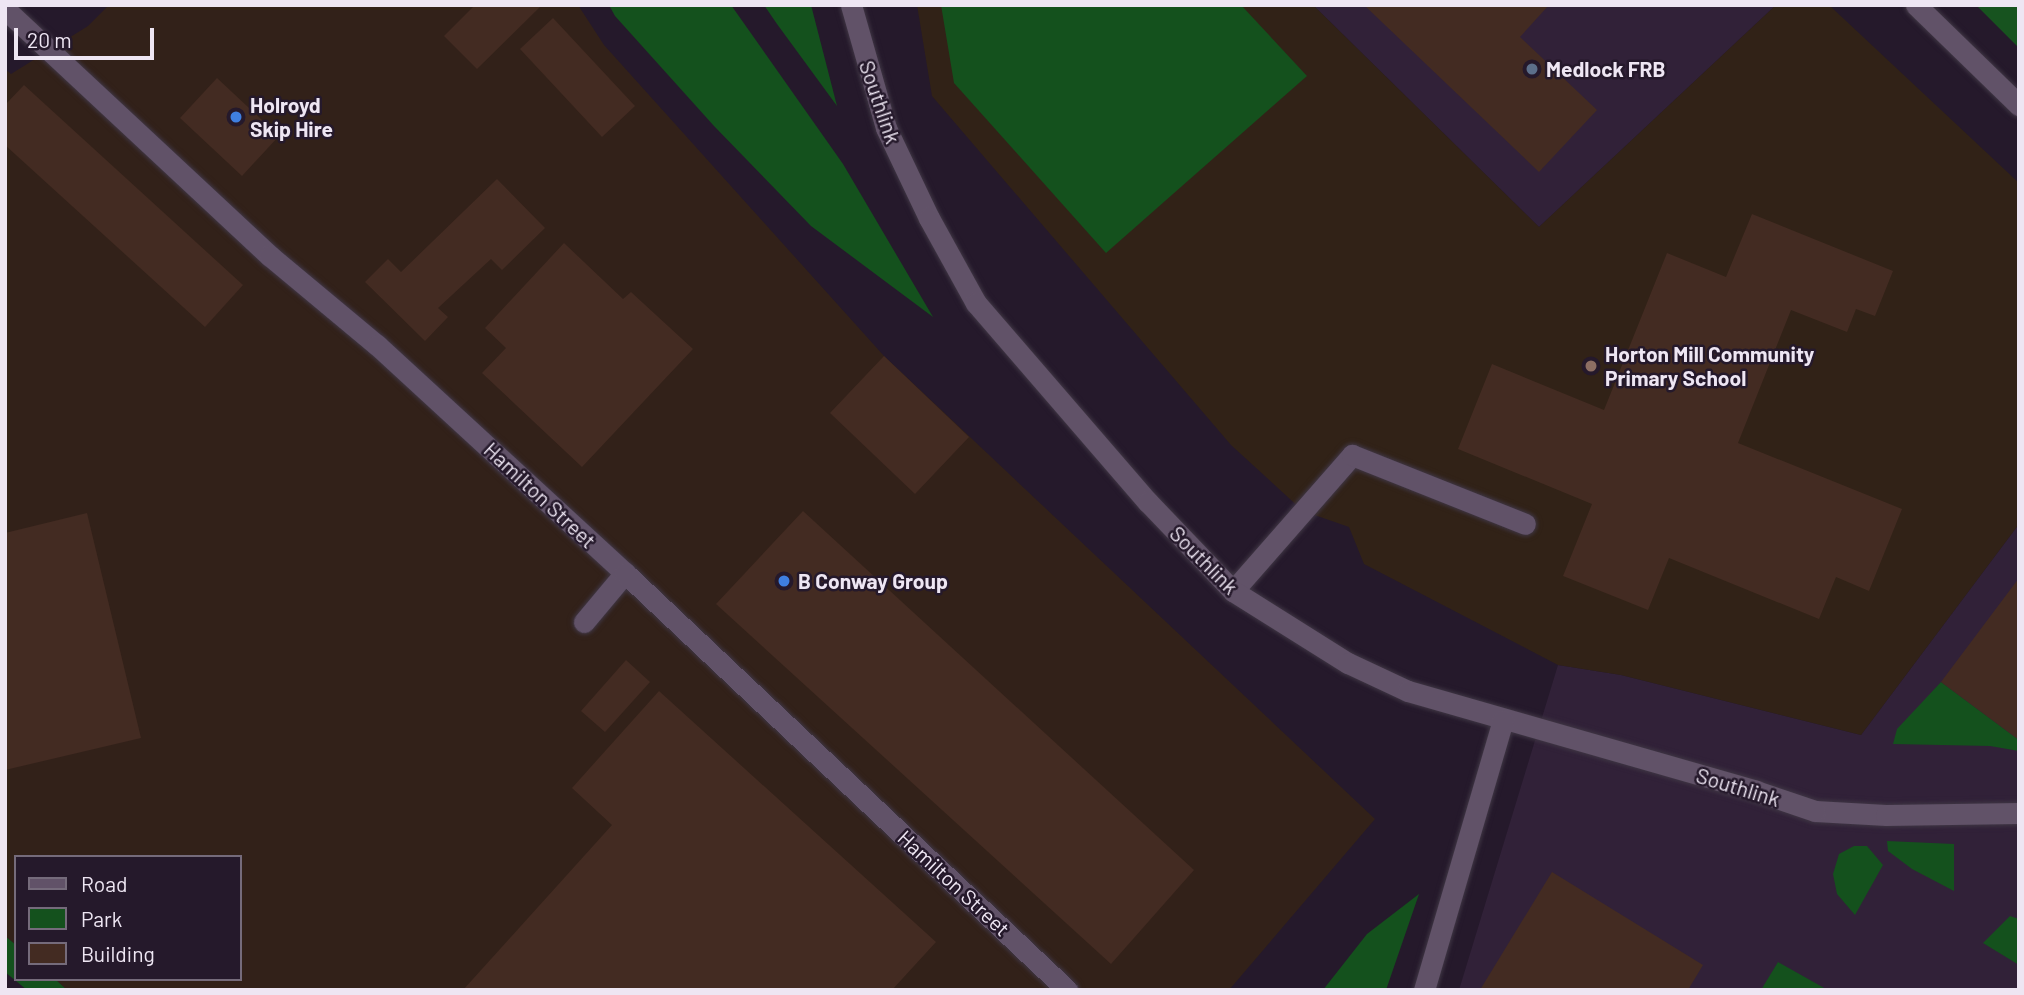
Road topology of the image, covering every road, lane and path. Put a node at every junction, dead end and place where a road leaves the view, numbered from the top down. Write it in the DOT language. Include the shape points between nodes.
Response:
graph roads {
  1 [pos="850,5"];
  2 [pos="1916,5"];
  3 [pos="5,9"];
  4 [pos="2019,105"];
  5 [pos="1525,524"];
  6 [pos="625,573"];
  7 [pos="1233,591"];
  8 [pos="584,622"];
  9 [pos="1503,720"];
  10 [pos="2019,813"];
  11 [pos="1067,990"];
  12 [pos="1424,990"];
  1 -- 7 [label="street, Southlink" via="886,128 976,303 1148,502"];
  2 -- 4 [label="street"];
  3 -- 6 [label="street, Hamilton Street" via="253,240 377,345"];
  5 -- 7 [label="street" via="1352,455"];
  6 -- 8 [label="street"];
  6 -- 11 [label="street, Hamilton Street"];
  7 -- 9 [label="street, Southlink" via="1348,663 1408,691"];
  9 -- 10 [label="street, Southlink" via="1815,811"];
  9 -- 12 [label="street"];
}
